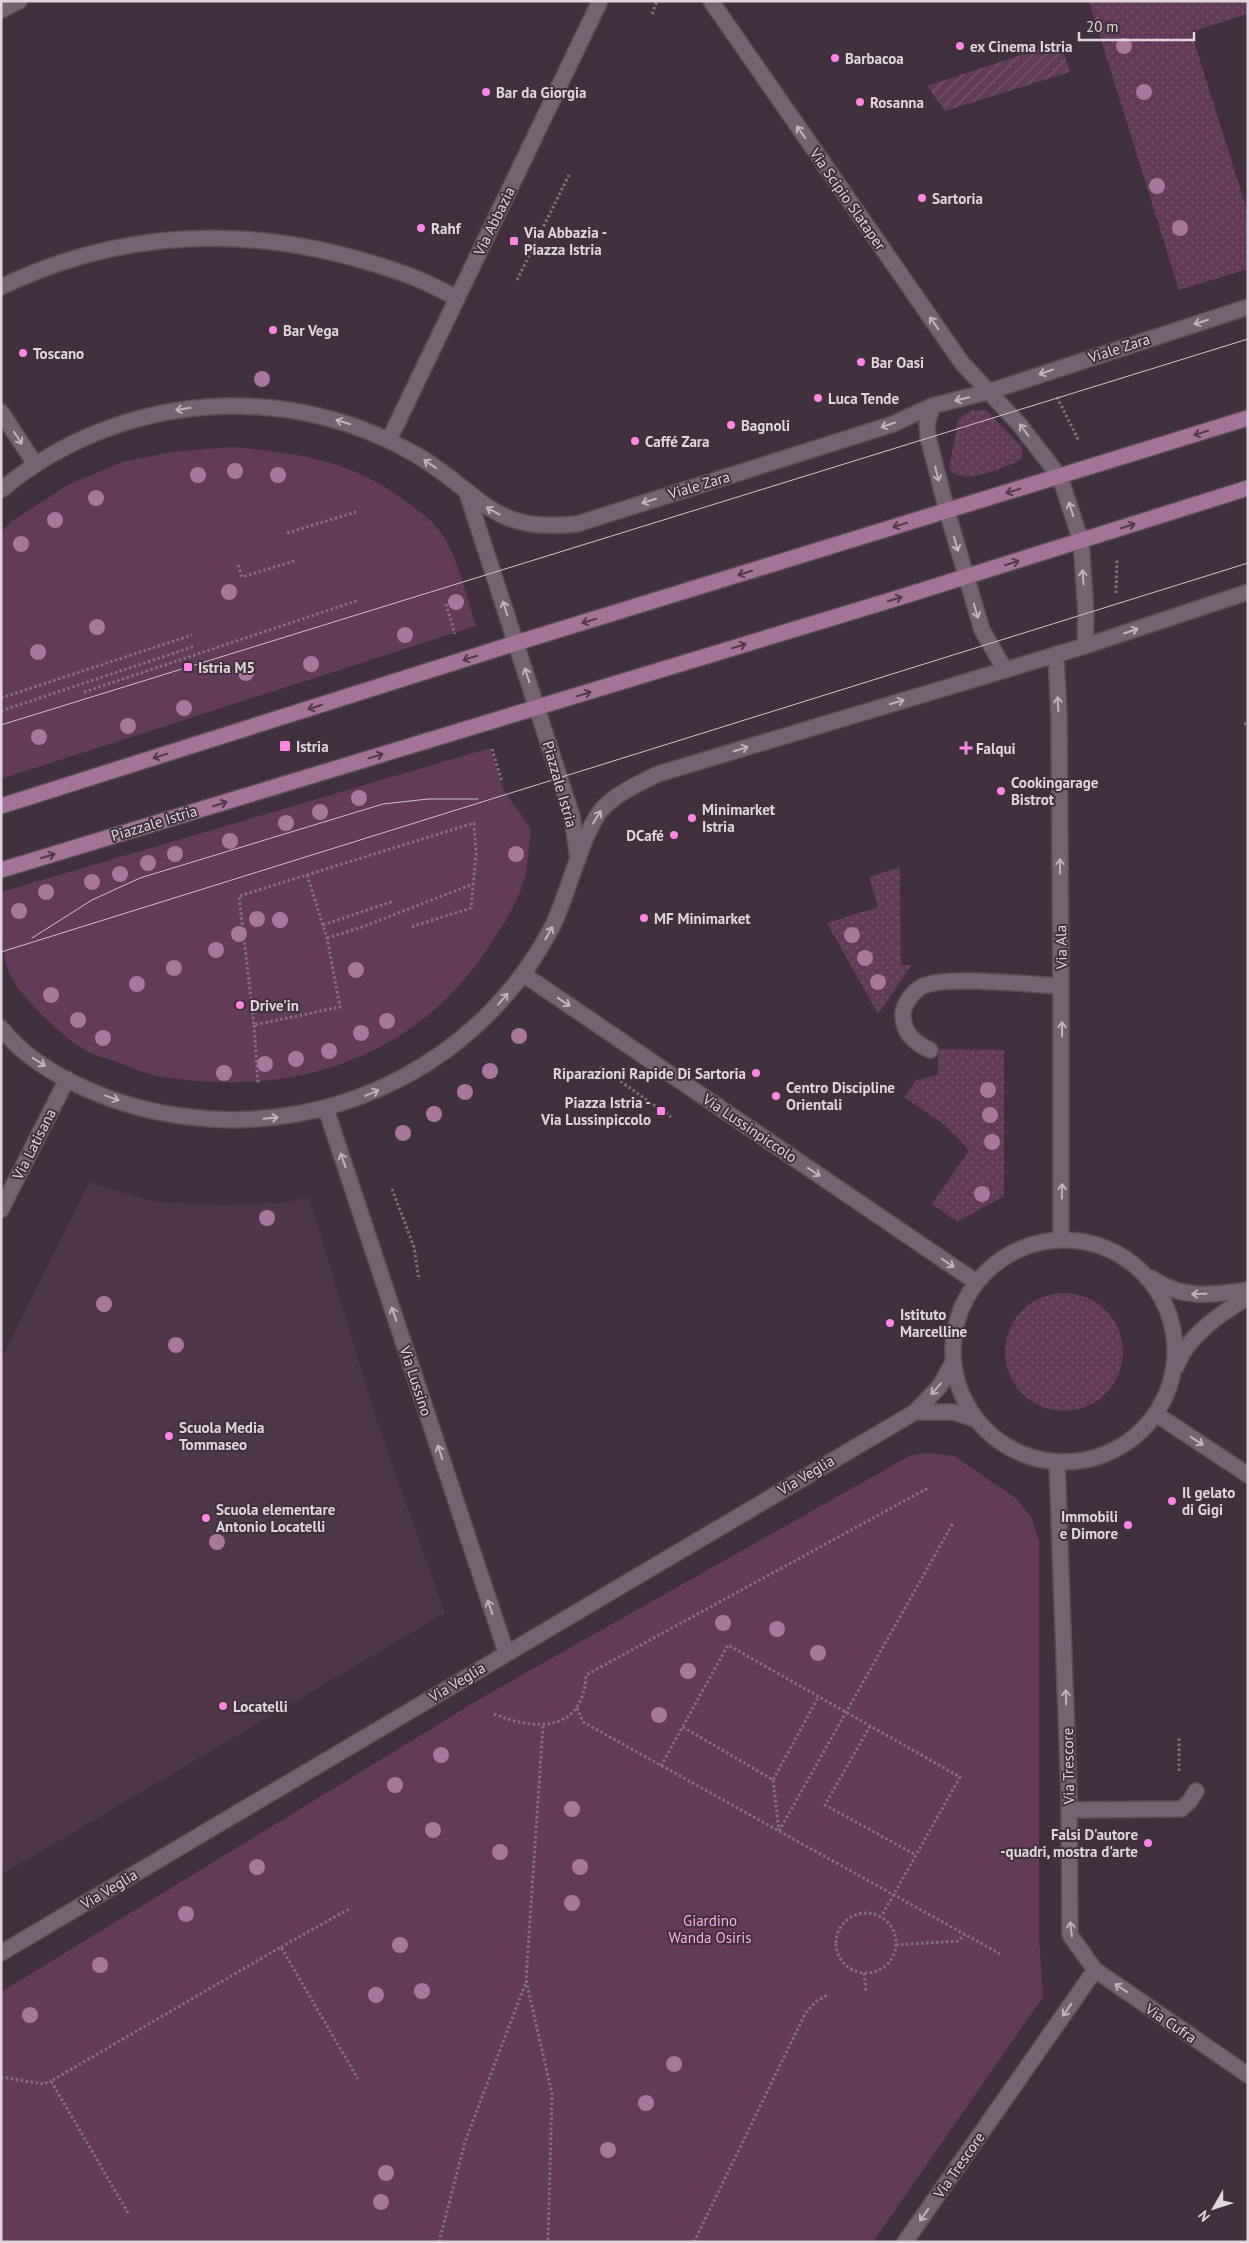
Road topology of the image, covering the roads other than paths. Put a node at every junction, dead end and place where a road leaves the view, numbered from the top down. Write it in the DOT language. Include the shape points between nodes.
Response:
graph roads {
  1 [pos="19,1"];
  2 [pos="600,1"];
  3 [pos="711,1"];
  4 [pos="1,10"];
  5 [pos="1,288"];
  6 [pos="457,298"];
  7 [pos="1248,307"];
  8 [pos="991,392"];
  9 [pos="932,406"];
  10 [pos="1,412"];
  11 [pos="1248,418"];
  12 [pos="389,440"];
  13 [pos="35,464"];
  14 [pos="1060,477"];
  15 [pos="1248,488"];
  16 [pos="1,490"];
  17 [pos="467,492"];
  18 [pos="947,511"];
  19 [pos="1081,541"];
  20 [pos="966,577"];
  21 [pos="1248,592"];
  22 [pos="516,643"];
  23 [pos="1085,646"];
  24 [pos="1056,654"];
  25 [pos="1005,670"];
  26 [pos="537,708"];
  27 [pos="1,806"];
  28 [pos="578,862"];
  29 [pos="1,870"];
  30 [pos="523,974"];
  31 [pos="1061,986"];
  32 [pos="1,1028"];
  33 [pos="7,1041"];
  34 [pos="930,1050"];
  35 [pos="67,1079"];
  36 [pos="326,1109"];
  37 [pos="1,1210"];
  38 [pos="1061,1240"];
  39 [pos="1128,1261"];
  40 [pos="976,1282"];
  41 [pos="1248,1290"];
  42 [pos="1248,1297"];
  43 [pos="953,1362"];
  44 [pos="1172,1378"];
  45 [pos="914,1412"];
  46 [pos="1156,1414"];
  47 [pos="975,1419"];
  48 [pos="1057,1463"];
  49 [pos="1248,1475"];
  50 [pos="506,1652"];
  51 [pos="1196,1791"];
  52 [pos="1068,1810"];
  53 [pos="1,1953"];
  54 [pos="1095,1970"];
  55 [pos="1248,2075"];
  56 [pos="905,2242"];
  1 -- 4 [label="street"];
  2 -- 6 [label="street, Via Abbazia"];
  8 -- 3 [label="street, Via Scipio Slataper, one-way" via="962,363"];
  5 -- 6 [label="street" via="69,260 116,247 164,239 212,237 308,246 402,272"];
  6 -- 12 [label="street, Via Abbazia"];
  7 -- 8 [label="street, Viale Zara, one-way" via="1052,369"];
  8 -- 9 [label="street, Viale Zara, one-way"];
  14 -- 8 [label="street, one-way"];
  9 -- 17 [label="street, Viale Zara, one-way" via="893,424 577,524 548,527 514,521 487,508"];
  9 -- 18 [label="street, one-way" via="927,424 928,437"];
  10 -- 13 [label="street, one-way"];
  11 -- 14 [label="main road, one-way"];
  12 -- 13 [label="street, one-way" via="319,415 262,406 218,405 159,412 120,423"];
  17 -- 12 [label="street, one-way"];
  13 -- 16 [label="street"];
  14 -- 18 [label="main road, one-way"];
  19 -- 14 [label="street, one-way"];
  19 -- 15 [label="main road, one-way"];
  22 -- 17 [label="street, Piazzale Istria, one-way"];
  18 -- 20 [label="street, one-way"];
  18 -- 22 [label="main road, one-way"];
  20 -- 19 [label="main road, one-way"];
  23 -- 19 [label="street, one-way"];
  20 -- 25 [label="street, one-way" via="982,630"];
  26 -- 20 [label="main road, one-way"];
  23 -- 21 [label="street, one-way"];
  26 -- 22 [label="street, Piazzale Istria, one-way"];
  22 -- 27 [label="main road, one-way"];
  23 -- 24 [label="street"];
  24 -- 25 [label="street"];
  31 -- 24 [label="street, Via Ala, one-way"];
  28 -- 25 [label="street, one-way" via="590,828 603,808 633,786 658,774"];
  26 -- 28 [label="street, Piazzale Istria" via="572,816"];
  29 -- 26 [label="main road, Piazzale Istria, one-way"];
  30 -- 28 [label="street, Piazzale Istria, one-way" via="553,925"];
  36 -- 30 [label="street, Piazzale Istria, one-way" via="397,1082 438,1058 478,1024"];
  30 -- 40 [label="street, Via Lussinpiccolo, one-way"];
  31 -- 34 [label="street" via="947,981 923,986 909,997 902,1014 905,1030 916,1043"];
  38 -- 31 [label="street, Via Ala, one-way"];
  32 -- 33 [label="street, Piazzale Istria"];
  33 -- 35 [label="street, Piazzale Istria, one-way"];
  35 -- 36 [label="street, Piazzale Istria, one-way" via="129,1104 200,1119 260,1119"];
  35 -- 37 [label="street, Via Latisana"];
  50 -- 36 [label="street, Via Lussino, one-way"];
  38 -- 39 [label="street" via="1096,1245"];
  38 -- 40 [label="street" via="1037,1243 1014,1251"];
  41 -- 39 [label="street, one-way" via="1193,1295 1178,1292 1161,1285"];
  39 -- 44 [label="street" via="1154,1285 1170,1317 1174,1337"];
  40 -- 43 [label="street" via="961,1307 954,1334"];
  42 -- 44 [label="street" via="1195,1338"];
  43 -- 45 [label="street, Via Veglia, one-way" via="940,1386"];
  43 -- 47 [label="street" via="959,1389"];
  44 -- 46 [label="street"];
  45 -- 47 [label="street" via="953,1412"];
  45 -- 50 [label="street, Via Veglia"];
  46 -- 48 [label="street" via="1137,1436 1113,1452 1086,1461"];
  46 -- 49 [label="street, one-way"];
  47 -- 48 [label="street" via="998,1441 1026,1456"];
  52 -- 48 [label="street, Via Trescore, one-way"];
  50 -- 53 [label="street, Via Veglia"];
  51 -- 52 [label="street" via="1181,1809"];
  54 -- 52 [label="street, Via Trescore, one-way" via="1070,1935"];
  55 -- 54 [label="street, Via Cufra, one-way"];
  54 -- 56 [label="street, Via Trescore, one-way"];
}
